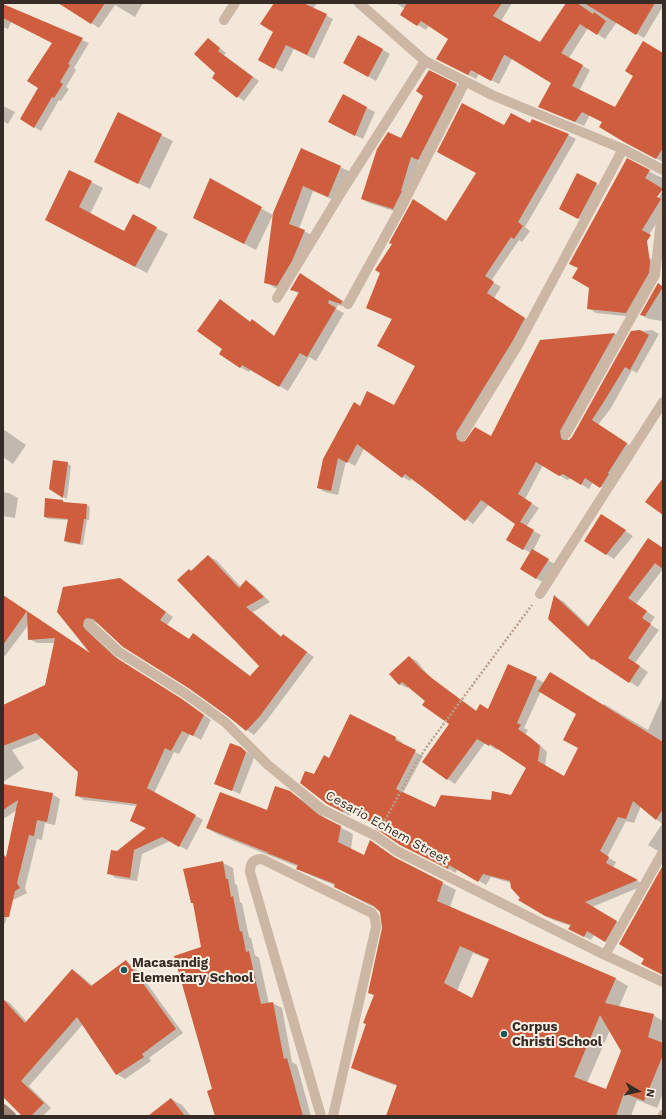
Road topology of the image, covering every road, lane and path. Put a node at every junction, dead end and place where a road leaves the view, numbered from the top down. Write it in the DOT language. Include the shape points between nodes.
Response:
graph roads {
  1 [pos="235,3"];
  2 [pos="359,3"];
  3 [pos="224,20"];
  4 [pos="425,61"];
  5 [pos="465,82"];
  6 [pos="623,149"];
  7 [pos="663,170"];
  8 [pos="663,211"];
  9 [pos="277,298"];
  10 [pos="348,304"];
  11 [pos="663,402"];
  12 [pos="566,434"];
  13 [pos="462,436"];
  14 [pos="540,594"];
  15 [pos="89,624"];
  16 [pos="376,836"];
  17 [pos="663,852"];
  18 [pos="604,955"];
  19 [pos="663,982"];
  20 [pos="3,1109"];
  21 [pos="11,1116"];
  22 [pos="321,1116"];
  23 [pos="333,1116"];
  1 -- 3 [label="street"];
  2 -- 4 [label="street"];
  4 -- 5 [label="street"];
  4 -- 9 [label="street"];
  5 -- 6 [label="street" via="522,109"];
  5 -- 10 [label="street" via="404,204"];
  6 -- 7 [label="street"];
  6 -- 13 [label="street" via="518,345"];
  8 -- 12 [label="street" via="655,275"];
  11 -- 14 [label="street"];
  14 -- 16 [label="path" via="416,763"];
  15 -- 16 [label="street, Cesario Echem Street" via="119,652 225,722 268,765 323,810"];
  16 -- 18 [label="street, Cesario Echem Street" via="397,851"];
  17 -- 18 [label="street"];
  18 -- 19 [label="street, Cesario Echem Street"];
  20 -- 21 [label="main road"];
  22 -- 23 [label="street" via="250,872 250,866 257,859 262,859 372,913 375,918 376,927"];
}
